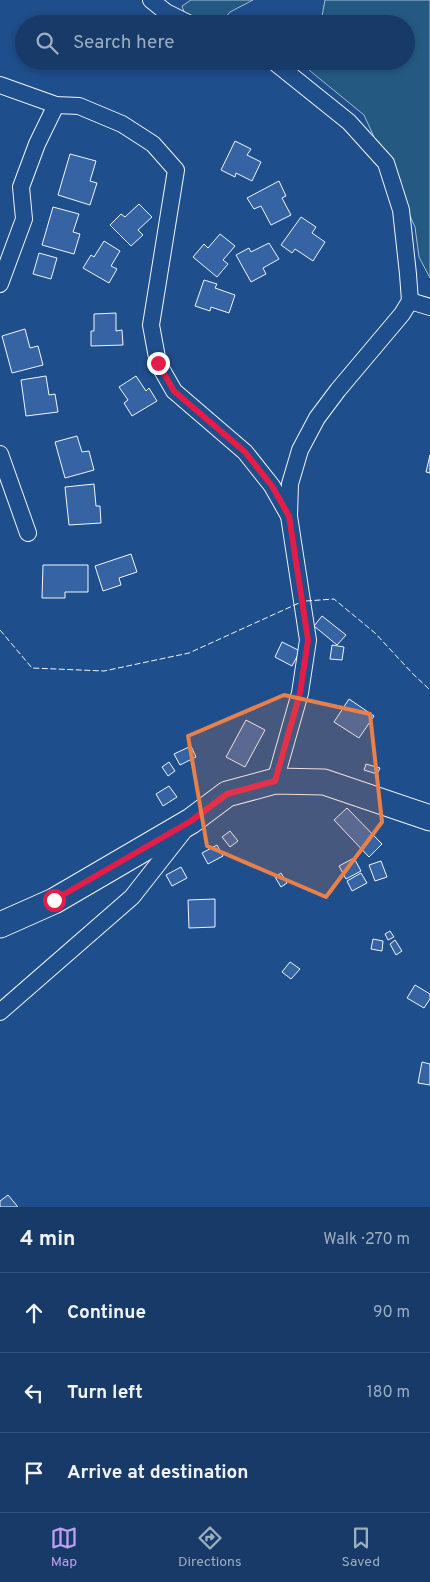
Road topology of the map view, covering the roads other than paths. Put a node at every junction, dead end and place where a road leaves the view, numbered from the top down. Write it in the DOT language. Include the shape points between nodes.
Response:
graph roads {
  1 [pos="151,0"];
  2 [pos="172,15"];
  3 [pos="283,70"];
  4 [pos="0,85"];
  5 [pos="56,105"];
  6 [pos="0,284"];
  7 [pos="410,301"];
  8 [pos="430,307"];
  9 [pos="0,454"];
  10 [pos="289,516"];
  11 [pos="28,533"];
  12 [pos="275,781"];
  13 [pos="430,818"];
  14 [pos="191,821"];
  15 [pos="0,925"];
  16 [pos="0,1012"];
  1 -- 2 [label="street"];
  3 -- 7 [label="street" via="349,122 386,163 401,210"];
  4 -- 5 [label="street"];
  5 -- 6 [label="street" via="21,186 24,219"];
  5 -- 10 [label="street" via="79,106 122,124 153,144 176,170 151,325 158,363 174,391 245,452 272,486"];
  7 -- 8 [label="street"];
  7 -- 10 [label="street" via="317,418 297,459 290,484"];
  9 -- 11 [label="street"];
  10 -- 12 [label="street" via="308,640 300,693"];
  12 -- 13 [label="main road" via="324,782"];
  12 -- 14 [label="main road" via="227,794"];
  14 -- 15 [label="main road" via="54,900"];
  14 -- 16 [label="street" via="132,897"];
}
